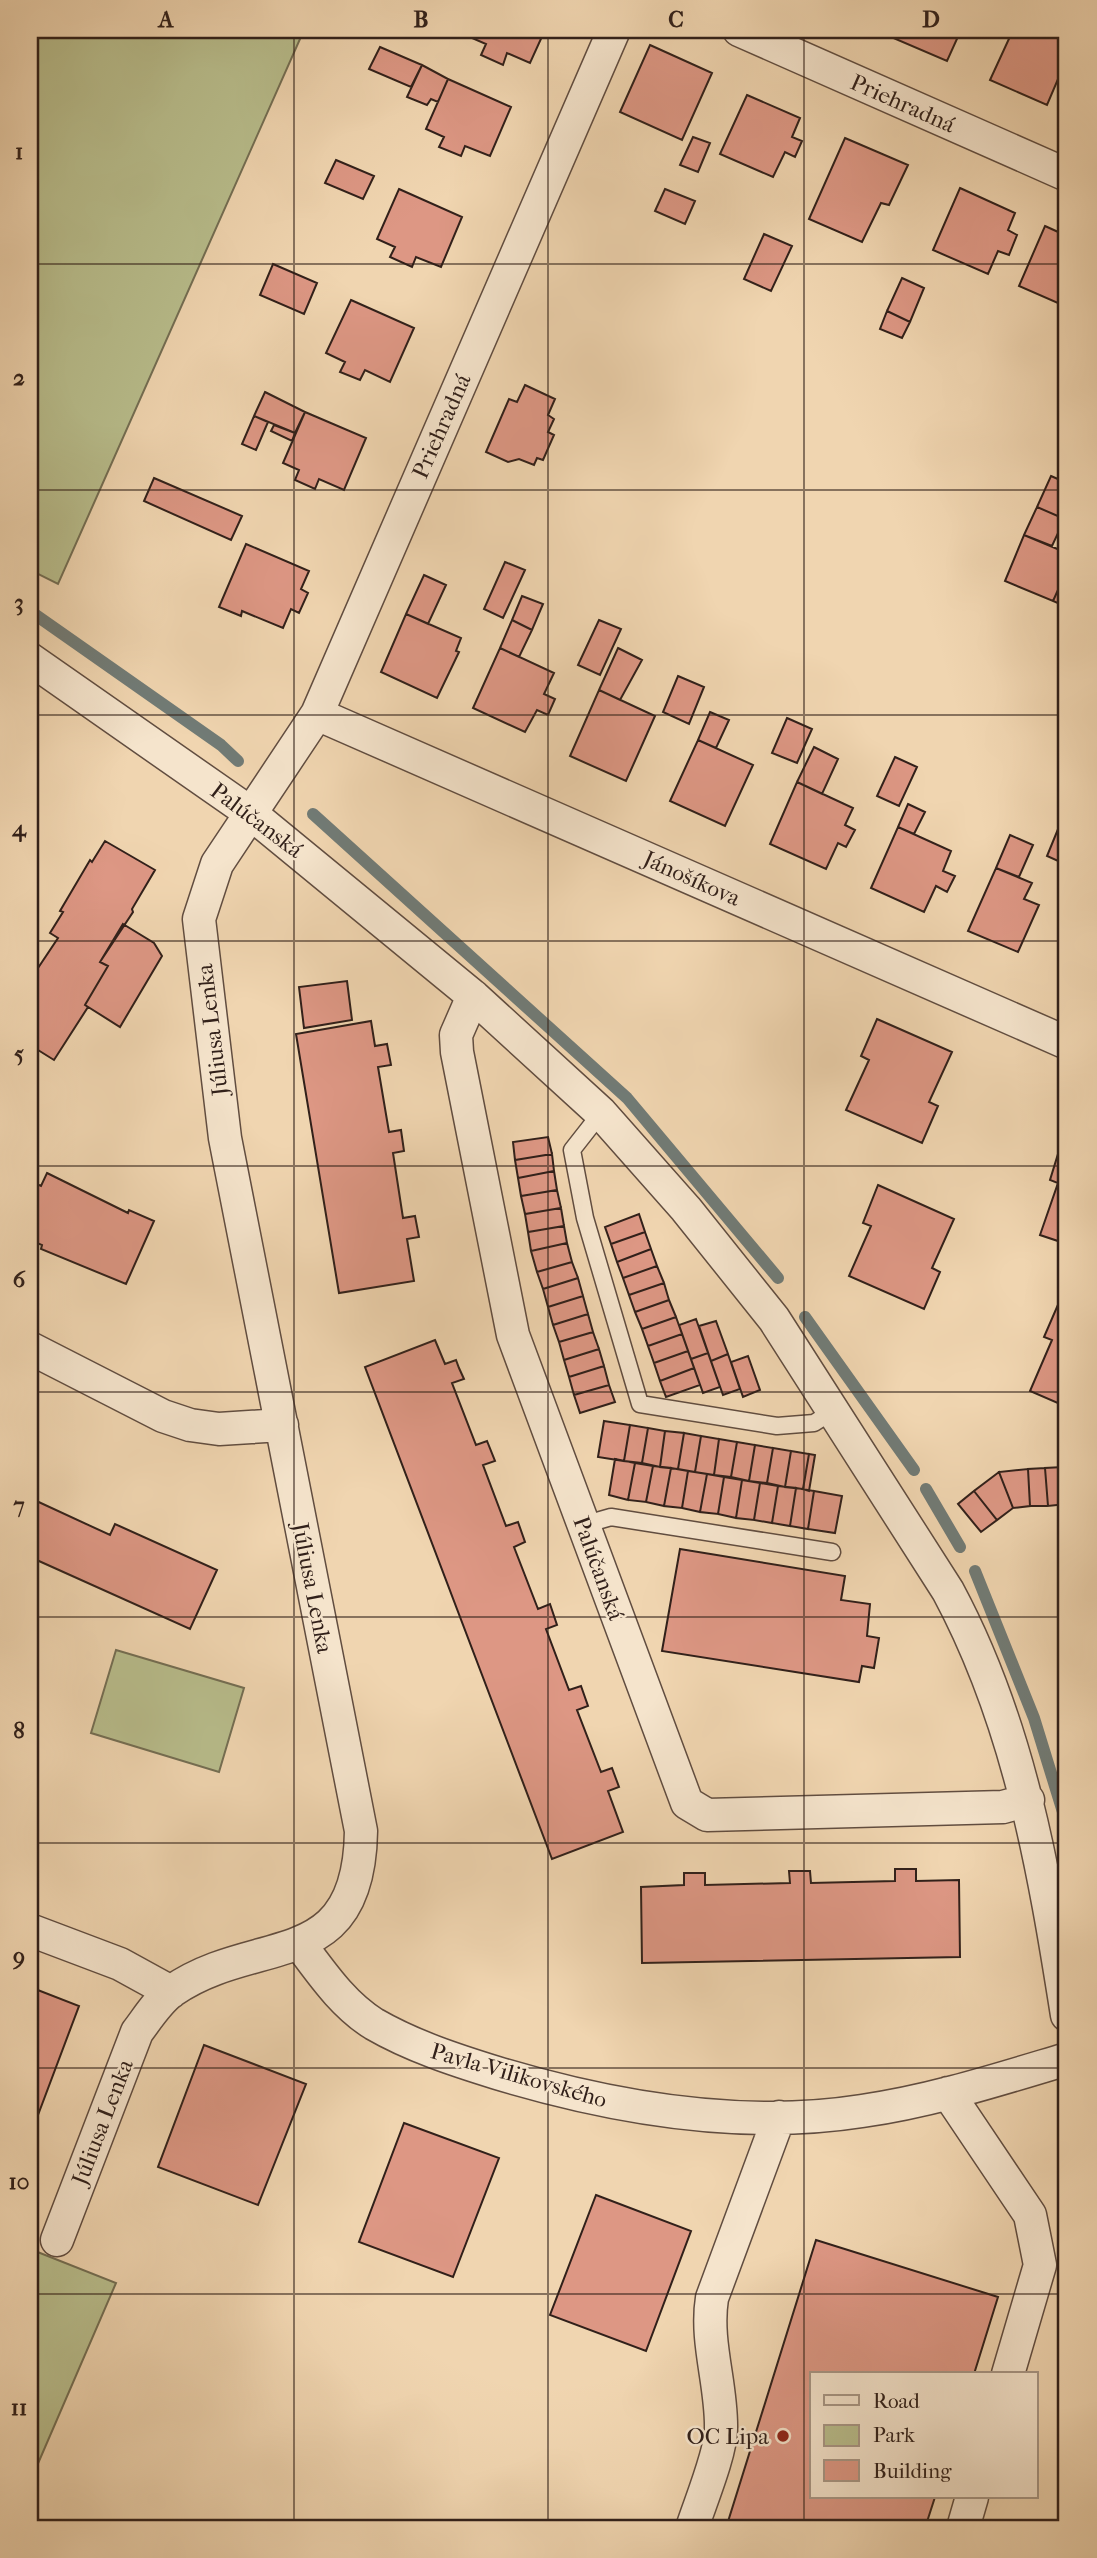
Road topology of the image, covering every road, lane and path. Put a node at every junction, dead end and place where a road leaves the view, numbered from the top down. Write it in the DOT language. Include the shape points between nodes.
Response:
graph roads {
  1 [pos="614,30"];
  2 [pos="739,30"];
  3 [pos="1067,175"];
  4 [pos="30,659"];
  5 [pos="317,714"];
  6 [pos="250,812"];
  7 [pos="473,996"];
  8 [pos="1067,1043"];
  9 [pos="601,1113"];
  10 [pos="30,1348"];
  11 [pos="833,1411"];
  12 [pos="282,1425"];
  13 [pos="583,1525"];
  14 [pos="832,1552"];
  15 [pos="1028,1800"];
  16 [pos="30,1930"];
  17 [pos="299,1943"];
  18 [pos="171,1992"];
  19 [pos="1067,2015"];
  20 [pos="1067,2059"];
  21 [pos="948,2093"];
  22 [pos="779,2117"];
  23 [pos="57,2240"];
  24 [pos="1009,2372"];
  25 [pos="972,2498"];
  26 [pos="692,2528"];
  27 [pos="963,2528"];
  1 -- 5 [label="street, Priehradná"];
  2 -- 3 [label="street, Priehradná"];
  4 -- 6 [label="street, Palúčanská"];
  5 -- 6 [label="street, Priehradná"];
  5 -- 8 [label="street, Jánošíkova"];
  6 -- 7 [label="street, Palúčanská"];
  6 -- 12 [label="street, Júliusa Lenka" via="217,864 199,919 225,1138"];
  7 -- 9 [label="street, Palúčanská"];
  7 -- 13 [label="street, Palúčanská" via="456,1035 457,1052 513,1335"];
  9 -- 11 [label="street, Palúčanská" via="774,1319"];
  9 -- 11 [label="lane" via="572,1150 585,1218 640,1404 777,1426 814,1423"];
  10 -- 12 [label="street" via="163,1416 190,1425 219,1429"];
  11 -- 15 [label="street, Palúčanská" via="966,1624 998,1703"];
  12 -- 17 [label="street, Júliusa Lenka" via="361,1831 360,1863 349,1900 322,1930"];
  13 -- 14 [label="lane" via="611,1517"];
  13 -- 15 [label="street, Palúčanská" via="687,1803 696,1811 706,1815 976,1808"];
  15 -- 19 [label="street, Palúčanská"];
  16 -- 18 [label="street" via="120,1964"];
  17 -- 18 [label="street, Júliusa Lenka" via="218,1969"];
  17 -- 22 [label="street, Pavla Vilikovského" via="342,1999 373,2023 454,2059 620,2105"];
  18 -- 23 [label="street, Júliusa Lenka" via="137,2032"];
  20 -- 21 [label="street, Pavla Vilikovského"];
  21 -- 22 [label="street, Pavla Vilikovského" via="862,2111"];
  21 -- 24 [label="street" via="1030,2215 1040,2265"];
  22 -- 26 [label="street" via="712,2298 708,2321 722,2433"];
  25 -- 27 [label="street"];
}
